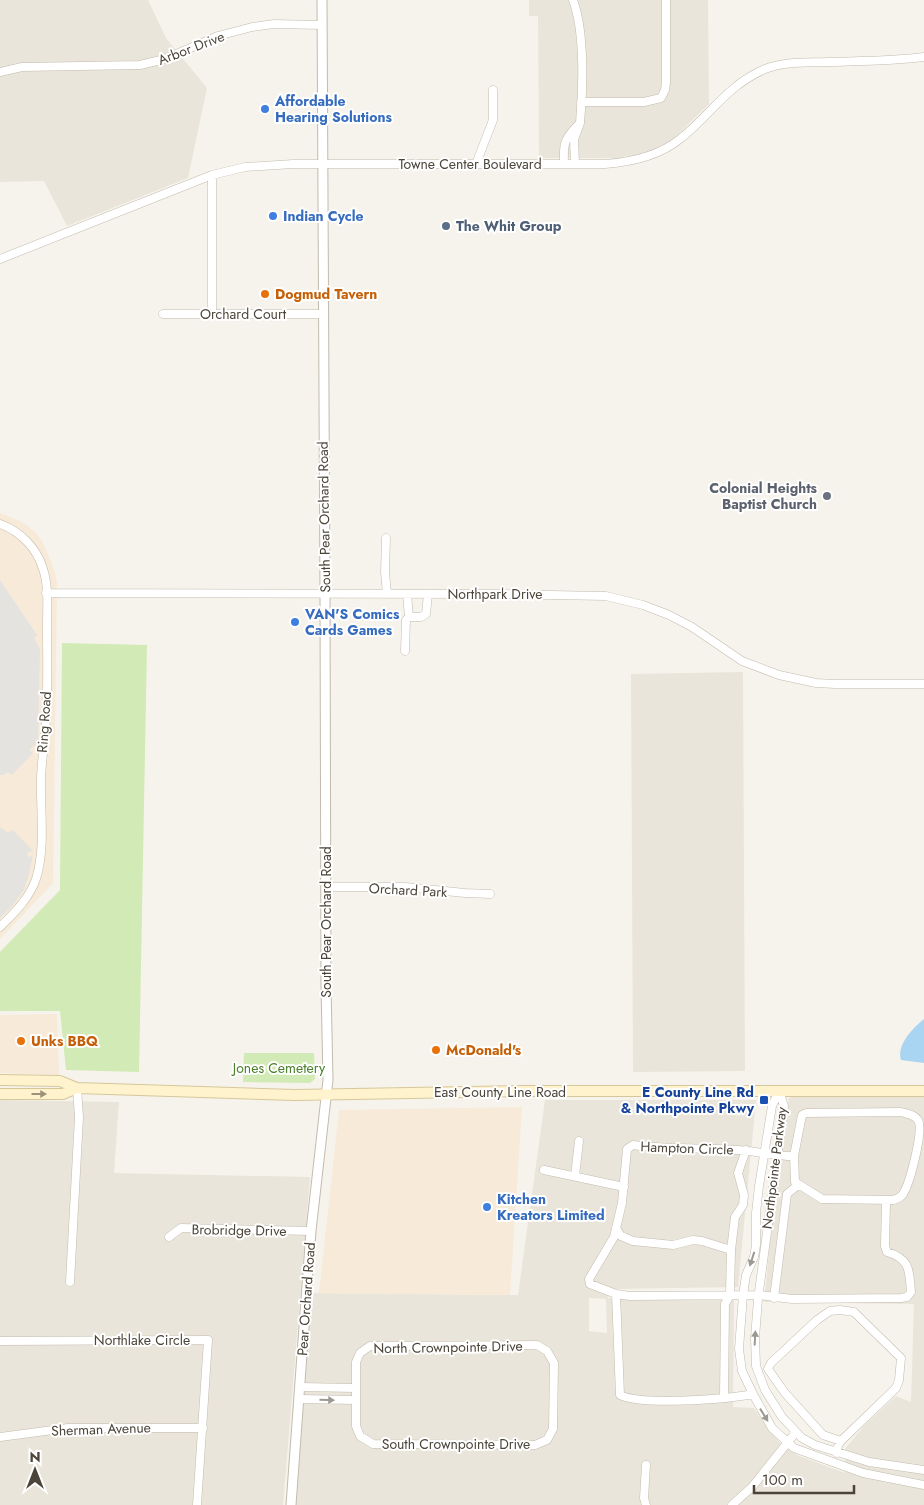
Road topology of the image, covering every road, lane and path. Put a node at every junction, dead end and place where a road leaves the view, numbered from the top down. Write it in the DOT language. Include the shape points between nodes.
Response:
graph roads {
  1 [pos="322,0"];
  2 [pos="573,0"];
  3 [pos="666,0"];
  4 [pos="322,25"];
  5 [pos="924,57"];
  6 [pos="0,72"];
  7 [pos="493,90"];
  8 [pos="581,102"];
  9 [pos="571,136"];
  10 [pos="564,163"];
  11 [pos="322,164"];
  12 [pos="476,164"];
  13 [pos="575,164"];
  14 [pos="212,175"];
  15 [pos="0,259"];
  16 [pos="163,314"];
  17 [pos="212,314"];
  18 [pos="324,314"];
  19 [pos="0,524"];
  20 [pos="386,538"];
  21 [pos="46,593"];
  22 [pos="325,594"];
  23 [pos="387,594"];
  24 [pos="408,594"];
  25 [pos="428,594"];
  26 [pos="408,617"];
  27 [pos="405,651"];
  28 [pos="924,684"];
  29 [pos="326,888"];
  30 [pos="490,894"];
  31 [pos="0,927"];
  32 [pos="0,1080"];
  33 [pos="77,1088"];
  34 [pos="778,1091"];
  35 [pos="924,1091"];
  36 [pos="0,1094"];
  37 [pos="326,1094"];
  38 [pos="579,1141"];
  39 [pos="746,1150"];
  40 [pos="765,1153"];
  41 [pos="778,1154"];
  42 [pos="794,1156"];
  43 [pos="544,1170"];
  44 [pos="575,1176"];
  45 [pos="798,1184"];
  46 [pos="624,1187"];
  47 [pos="886,1201"];
  48 [pos="616,1228"];
  49 [pos="311,1231"];
  50 [pos="169,1237"];
  51 [pos="731,1250"];
  52 [pos="70,1282"];
  53 [pos="616,1294"];
  54 [pos="730,1295"];
  55 [pos="743,1295"];
  56 [pos="759,1295"];
  57 [pos="774,1298"];
  58 [pos="0,1341"];
  59 [pos="758,1371"];
  60 [pos="744,1375"];
  61 [pos="300,1387"];
  62 [pos="355,1388"];
  63 [pos="752,1394"];
  64 [pos="724,1398"];
  65 [pos="299,1399"];
  66 [pos="356,1400"];
  67 [pos="203,1428"];
  68 [pos="553,1429"];
  69 [pos="796,1432"];
  70 [pos="0,1437"];
  71 [pos="841,1441"];
  72 [pos="788,1442"];
  73 [pos="837,1453"];
  74 [pos="646,1465"];
  75 [pos="924,1470"];
  76 [pos="924,1485"];
  77 [pos="197,1505"];
  78 [pos="292,1505"];
  79 [pos="646,1505"];
  80 [pos="732,1505"];
  1 -- 4 [label="street, South Pear Orchard Road"];
  2 -- 8 [label="street" via="580,32"];
  3 -- 8 [label="street" via="666,82 661,98 644,102"];
  4 -- 6 [label="street, Arbor Drive" via="252,27 218,36 165,60 140,65 22,67"];
  4 -- 11 [label="street, South Pear Orchard Road"];
  5 -- 13 [label="street, Towne Center Boulevard" via="782,64 756,73 734,86 687,134 664,150 624,163"];
  7 -- 12 [label="street" via="493,120"];
  8 -- 9 [label="street" via="580,123"];
  9 -- 10 [label="street" via="566,140"];
  9 -- 13 [label="street"];
  10 -- 12 [label="street, Towne Center Boulevard"];
  10 -- 13 [label="street, Towne Center Boulevard"];
  11 -- 12 [label="street, Towne Center Boulevard"];
  11 -- 14 [label="street, Towne Center Boulevard" via="258,165"];
  11 -- 18 [label="street, South Pear Orchard Road"];
  14 -- 15 [label="street, Towne Center Boulevard"];
  14 -- 17 [label="street"];
  16 -- 17 [label="street, Orchard Court"];
  17 -- 18 [label="street, Orchard Court"];
  18 -- 22 [label="street, South Pear Orchard Road"];
  19 -- 21 [label="street, Ring Road" via="16,532 34,550 44,570"];
  20 -- 23 [label="street"];
  21 -- 22 [label="street, Northpark Drive"];
  21 -- 31 [label="street, Ring Road" via="47,708 41,780 40,863 29,894"];
  22 -- 23 [label="street, Northpark Drive"];
  22 -- 29 [label="street, South Pear Orchard Road"];
  23 -- 24 [label="street, Northpark Drive"];
  24 -- 25 [label="street, Northpark Drive"];
  24 -- 26 [label="street"];
  25 -- 26 [label="street" via="426,614"];
  25 -- 28 [label="street, Northpark Drive" via="620,598 669,615 742,661 778,675 816,683"];
  26 -- 27 [label="street"];
  29 -- 30 [label="street, Orchard Park" via="405,887"];
  29 -- 37 [label="street, South Pear Orchard Road"];
  32 -- 33 [label="main road, East County Line Road" via="60,1081"];
  36 -- 33 [label="main road, East County Line Road, one-way" via="63,1094"];
  33 -- 37 [label="main road, East County Line Road"];
  33 -- 52 [label="street" via="79,1117"];
  34 -- 35 [label="main road, East County Line Road"];
  34 -- 37 [label="main road, East County Line Road"];
  34 -- 40 [label="street, Northpointe Parkway" via="772,1106"];
  34 -- 41 [label="street, Northpointe Parkway" via="784,1106"];
  37 -- 49 [label="street, Pear Orchard Road"];
  38 -- 44 [label="street"];
  39 -- 40 [label="street, Hampton Circle"];
  39 -- 46 [label="street, Hampton Circle" via="633,1146 627,1150"];
  39 -- 51 [label="street" via="738,1173 744,1195 743,1205 736,1217"];
  40 -- 41 [label="street, Hampton Circle"];
  40 -- 55 [label="street, Northpointe Parkway, one-way" via="756,1213 756,1245"];
  41 -- 42 [label="street, Hampton Circle"];
  41 -- 56 [label="street, Northpointe Parkway"];
  42 -- 45 [label="street" via="795,1182"];
  42 -- 47 [label="street" via="802,1115 806,1113 901,1112 914,1116 919,1122 920,1136 910,1180 902,1196"];
  43 -- 44 [label="street"];
  44 -- 46 [label="street"];
  45 -- 47 [label="street" via="822,1199"];
  45 -- 57 [label="street" via="787,1194"];
  46 -- 48 [label="street, Hampton Circle"];
  47 -- 57 [label="street" via="885,1246 887,1252 904,1260 909,1268 911,1292 906,1297"];
  48 -- 51 [label="street" via="621,1236 633,1241 673,1245 693,1240"];
  48 -- 53 [label="street, Hampton Circle" via="589,1279 590,1284"];
  49 -- 50 [label="street, Brobridge Drive" via="181,1228"];
  49 -- 61 [label="street, Pear Orchard Road"];
  51 -- 54 [label="street"];
  53 -- 54 [label="street"];
  53 -- 64 [label="street" via="620,1395 642,1400"];
  54 -- 55 [label="street"];
  54 -- 64 [label="street" via="724,1304"];
  55 -- 56 [label="street"];
  55 -- 60 [label="street, Northpointe Parkway" via="739,1349"];
  56 -- 57 [label="street"];
  59 -- 56 [label="street, Northpointe Parkway, one-way" via="755,1338"];
  58 -- 67 [label="street, Northlake Circle" via="208,1340"];
  59 -- 60 [label="street"];
  59 -- 69 [label="street, Northpointe Parkway" via="765,1390"];
  60 -- 63 [label="street, Northpointe Parkway"];
  61 -- 62 [label="street"];
  61 -- 65 [label="street, Pear Orchard Road"];
  62 -- 66 [label="street, South Crownpointe Drive"];
  62 -- 68 [label="street, North Crownpointe Drive" via="356,1362 360,1353 370,1346 537,1346 547,1351 554,1363"];
  63 -- 64 [label="street"];
  63 -- 72 [label="street, Northpointe Parkway, one-way" via="772,1428"];
  65 -- 66 [label="street, one-way"];
  65 -- 78 [label="street, Pear Orchard Road"];
  66 -- 68 [label="street, South Crownpointe Drive" via="356,1426 360,1436 372,1444 535,1445 548,1440"];
  67 -- 70 [label="street, Sherman Avenue" via="68,1428"];
  67 -- 77 [label="street, Northlake Circle"];
  69 -- 72 [label="street"];
  69 -- 73 [label="street, Northpointe Parkway" via="815,1445"];
  71 -- 71 [label="street" via="896,1388 901,1358 854,1312 840,1310 830,1311 817,1320 768,1369 823,1435"];
  71 -- 73 [label="street"];
  72 -- 76 [label="street, Northpointe Parkway" via="794,1448 863,1473"];
  72 -- 80 [label="street" via="752,1487"];
  73 -- 75 [label="street, Northpointe Parkway" via="869,1462"];
  74 -- 79 [label="street"];
}
